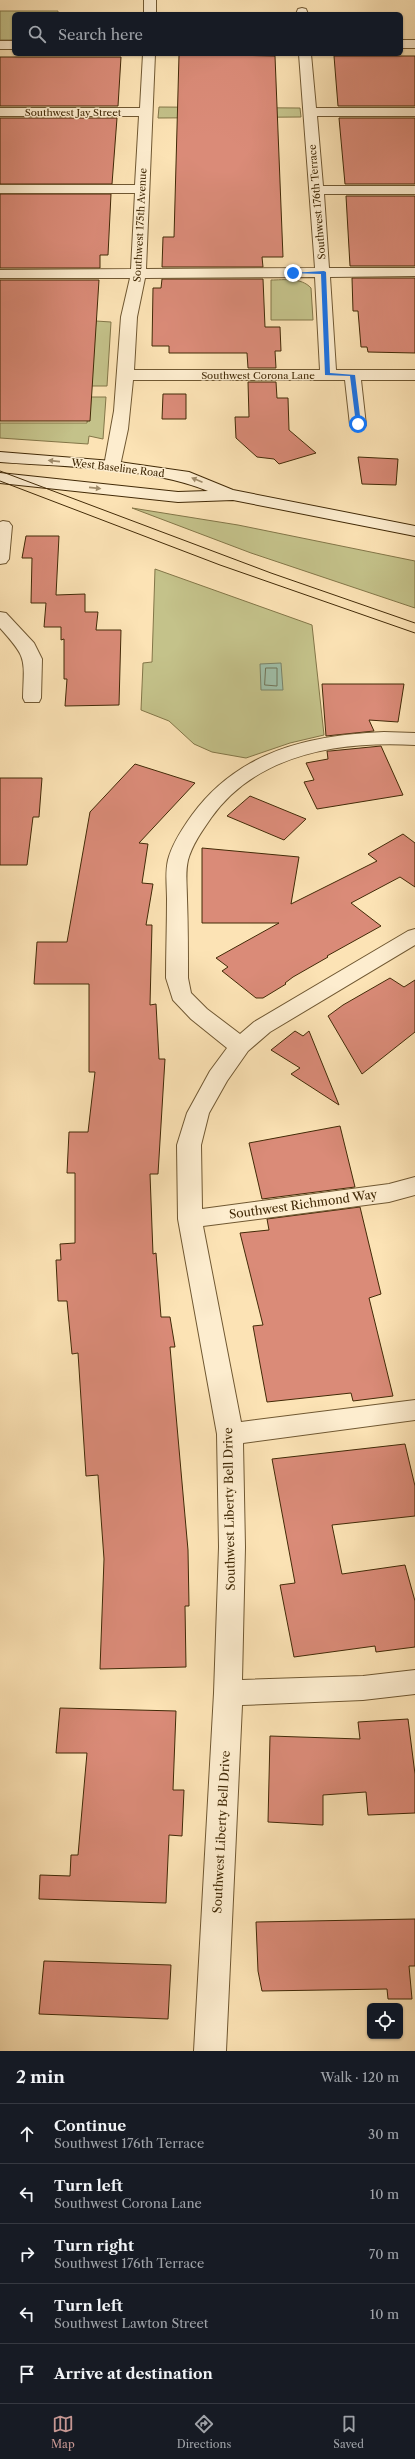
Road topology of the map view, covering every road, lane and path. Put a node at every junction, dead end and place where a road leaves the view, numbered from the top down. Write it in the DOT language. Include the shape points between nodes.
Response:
graph roads {
  1 [pos="150,0"];
  2 [pos="150,12"];
  3 [pos="403,44"];
  4 [pos="415,44"];
  5 [pos="0,45"];
  6 [pos="12,45"];
  7 [pos="149,56"];
  8 [pos="305,56"];
  9 [pos="0,112"];
  10 [pos="147,112"];
  11 [pos="309,112"];
  12 [pos="415,112"];
  13 [pos="0,189"];
  14 [pos="141,189"];
  15 [pos="315,190"];
  16 [pos="415,190"];
  17 [pos="324,272"];
  18 [pos="415,272"];
  19 [pos="0,274"];
  20 [pos="138,275"];
  21 [pos="126,375"];
  22 [pos="328,375"];
  23 [pos="352,375"];
  24 [pos="415,375"];
  25 [pos="358,424"];
  26 [pos="0,457"];
  27 [pos="112,466"];
  28 [pos="0,478"];
  29 [pos="232,495"];
  30 [pos="3,526"];
  31 [pos="415,531"];
  32 [pos="0,559"];
  33 [pos="2,623"];
  34 [pos="32,698"];
  35 [pos="415,739"];
  36 [pos="415,936"];
  37 [pos="240,1046"];
  38 [pos="415,1186"];
  39 [pos="190,1219"];
  40 [pos="415,1410"];
  41 [pos="230,1434"];
  42 [pos="415,1682"];
  43 [pos="228,1693"];
  44 [pos="210,2051"];
  1 -- 2 [label="street"];
  3 -- 4 [label="street"];
  5 -- 6 [label="street"];
  7 -- 10 [label="street, Southwest 175th Avenue"];
  8 -- 11 [label="street, Southwest 176th Terrace"];
  9 -- 10 [label="street, Southwest Jay Street"];
  10 -- 14 [label="street, Southwest 175th Avenue"];
  11 -- 12 [label="street"];
  11 -- 15 [label="street, Southwest 176th Terrace"];
  13 -- 14 [label="street"];
  14 -- 20 [label="street, Southwest 175th Avenue"];
  15 -- 16 [label="street"];
  15 -- 17 [label="street, Southwest 176th Terrace"];
  17 -- 18 [label="street"];
  17 -- 20 [label="street"];
  17 -- 22 [label="street, Southwest 176th Terrace"];
  19 -- 20 [label="street"];
  20 -- 21 [label="street, Southwest 175th Avenue" via="130,316"];
  21 -- 22 [label="street, Southwest Corona Lane"];
  21 -- 27 [label="street, Southwest 175th Avenue" via="126,390"];
  22 -- 23 [label="street, Southwest Corona Lane"];
  23 -- 24 [label="street, Southwest Corona Lane"];
  23 -- 25 [label="street"];
  27 -- 26 [label="street, West Baseline Road, one-way"];
  29 -- 27 [label="street, West Baseline Road, one-way" via="189,477"];
  28 -- 29 [label="street, West Baseline Road, one-way" via="178,497"];
  29 -- 31 [label="street, West Baseline Road"];
  30 -- 32 [label="street"];
  33 -- 34 [label="street" via="27,647 33,659"];
  35 -- 37 [label="street" via="356,739 313,747 270,760 238,778 205,808 184,843 177,866 177,978 181,995 199,1014"];
  36 -- 37 [label="street, Southwest Liberty Bell Drive" via="262,1027"];
  37 -- 39 [label="street, Southwest Liberty Bell Drive" via="198,1113 189,1145"];
  38 -- 39 [label="street, Southwest Richmond Way" via="389,1193"];
  39 -- 41 [label="street, Southwest Liberty Bell Drive"];
  40 -- 41 [label="street"];
  41 -- 43 [label="street, Southwest Liberty Bell Drive" via="232,1546"];
  42 -- 43 [label="street" via="363,1688"];
  43 -- 44 [label="street, Southwest Liberty Bell Drive"];
}
